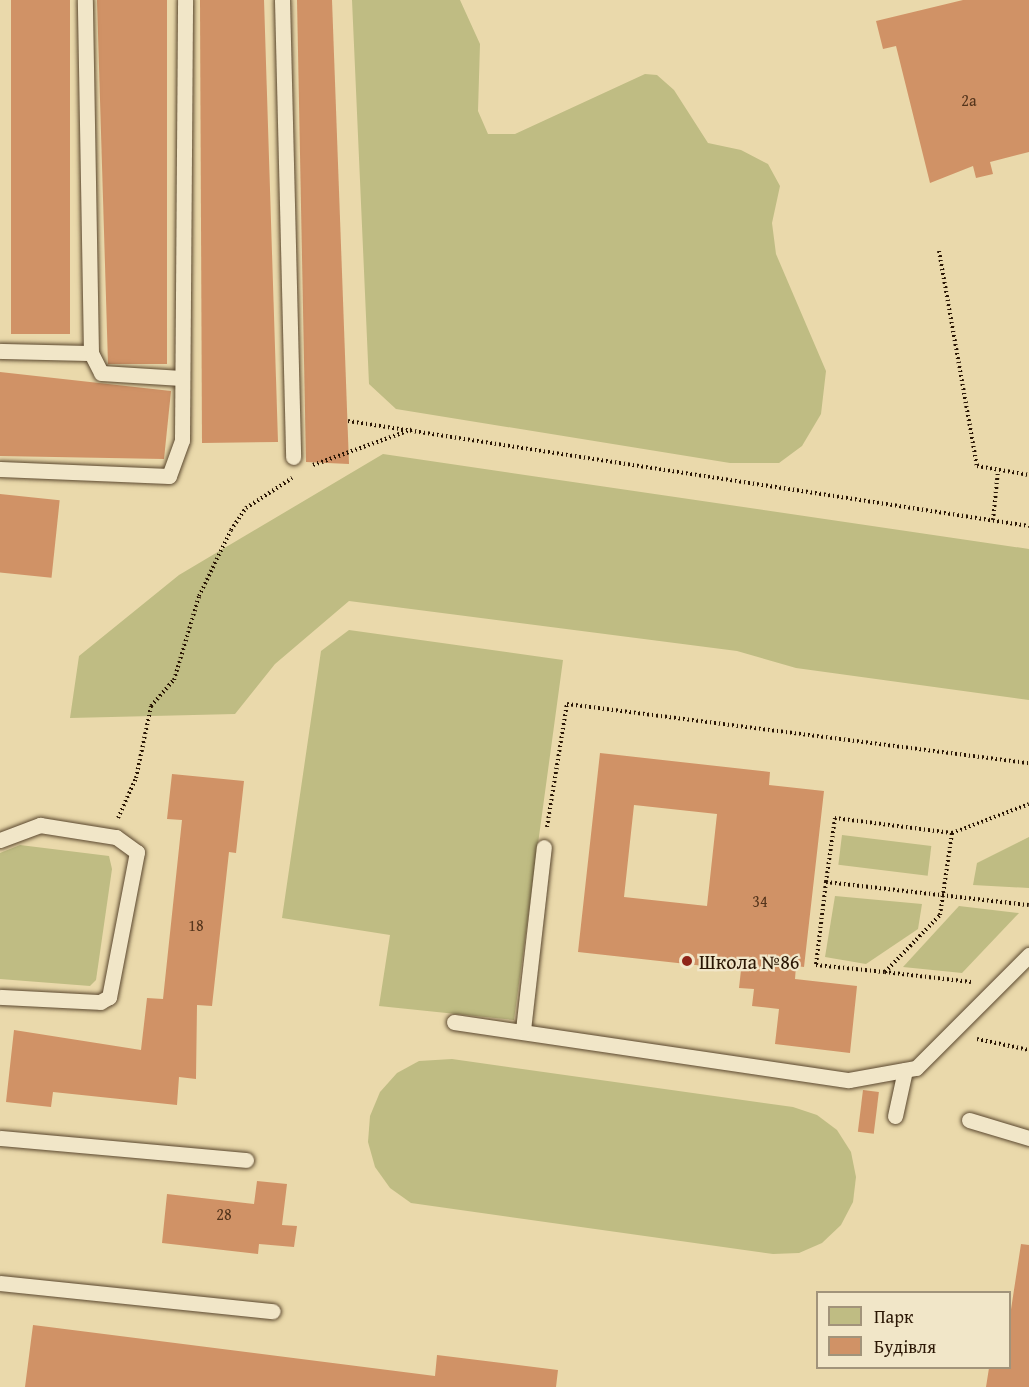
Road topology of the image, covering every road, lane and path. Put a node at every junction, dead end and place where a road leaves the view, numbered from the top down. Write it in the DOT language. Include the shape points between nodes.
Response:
graph roads {
  1 [pos="85,0"];
  2 [pos="185,0"];
  3 [pos="282,0"];
  4 [pos="939,251"];
  5 [pos="0,351"];
  6 [pos="91,353"];
  7 [pos="182,378"];
  8 [pos="348,422"];
  9 [pos="417,428"];
  10 [pos="293,458"];
  11 [pos="307,467"];
  12 [pos="0,469"];
  13 [pos="998,471"];
  14 [pos="300,472"];
  15 [pos="1029,475"];
  16 [pos="993,520"];
  17 [pos="1029,526"];
  18 [pos="1029,763"];
  19 [pos="1029,804"];
  20 [pos="952,833"];
  21 [pos="116,837"];
  22 [pos="0,840"];
  23 [pos="544,847"];
  24 [pos="826,882"];
  25 [pos="942,895"];
  26 [pos="1029,905"];
  27 [pos="1029,955"];
  28 [pos="885,972"];
  29 [pos="999,986"];
  30 [pos="0,997"];
  31 [pos="454,1022"];
  32 [pos="523,1030"];
  33 [pos="951,1033"];
  34 [pos="1029,1050"];
  35 [pos="905,1070"];
  36 [pos="895,1116"];
  37 [pos="969,1120"];
  38 [pos="0,1138"];
  39 [pos="1029,1138"];
  40 [pos="246,1160"];
  41 [pos="0,1283"];
  42 [pos="273,1311"];
  1 -- 6 [label="lane"];
  2 -- 7 [label="lane"];
  3 -- 10 [label="lane"];
  4 -- 13 [label="path" via="977,466"];
  5 -- 6 [label="lane"];
  6 -- 7 [label="lane" via="101,373"];
  7 -- 12 [label="lane" via="182,440 169,476"];
  8 -- 9 [label="path"];
  9 -- 11 [label="path"];
  9 -- 16 [label="path"];
  13 -- 15 [label="path"];
  13 -- 16 [label="path"];
  14 -- 21 [label="path" via="246,508 231,530 199,596 174,680 151,706"];
  16 -- 17 [label="path"];
  18 -- 23 [label="path" via="567,704"];
  19 -- 20 [label="path"];
  20 -- 24 [label="path" via="835,818"];
  20 -- 25 [label="path"];
  21 -- 22 [label="lane" via="40,825"];
  21 -- 30 [label="lane" via="136,852 109,997 100,1002"];
  23 -- 32 [label="lane"];
  24 -- 25 [label="path"];
  24 -- 28 [label="path" via="816,965"];
  25 -- 26 [label="path"];
  25 -- 28 [label="path" via="940,915"];
  27 -- 29 [label="lane"];
  28 -- 29 [label="path"];
  29 -- 33 [label="lane"];
  31 -- 32 [label="lane"];
  32 -- 35 [label="lane" via="849,1080"];
  33 -- 34 [label="path"];
  33 -- 35 [label="lane" via="916,1068"];
  35 -- 36 [label="lane"];
  37 -- 39 [label="lane"];
  38 -- 40 [label="lane"];
  41 -- 42 [label="lane"];
}
